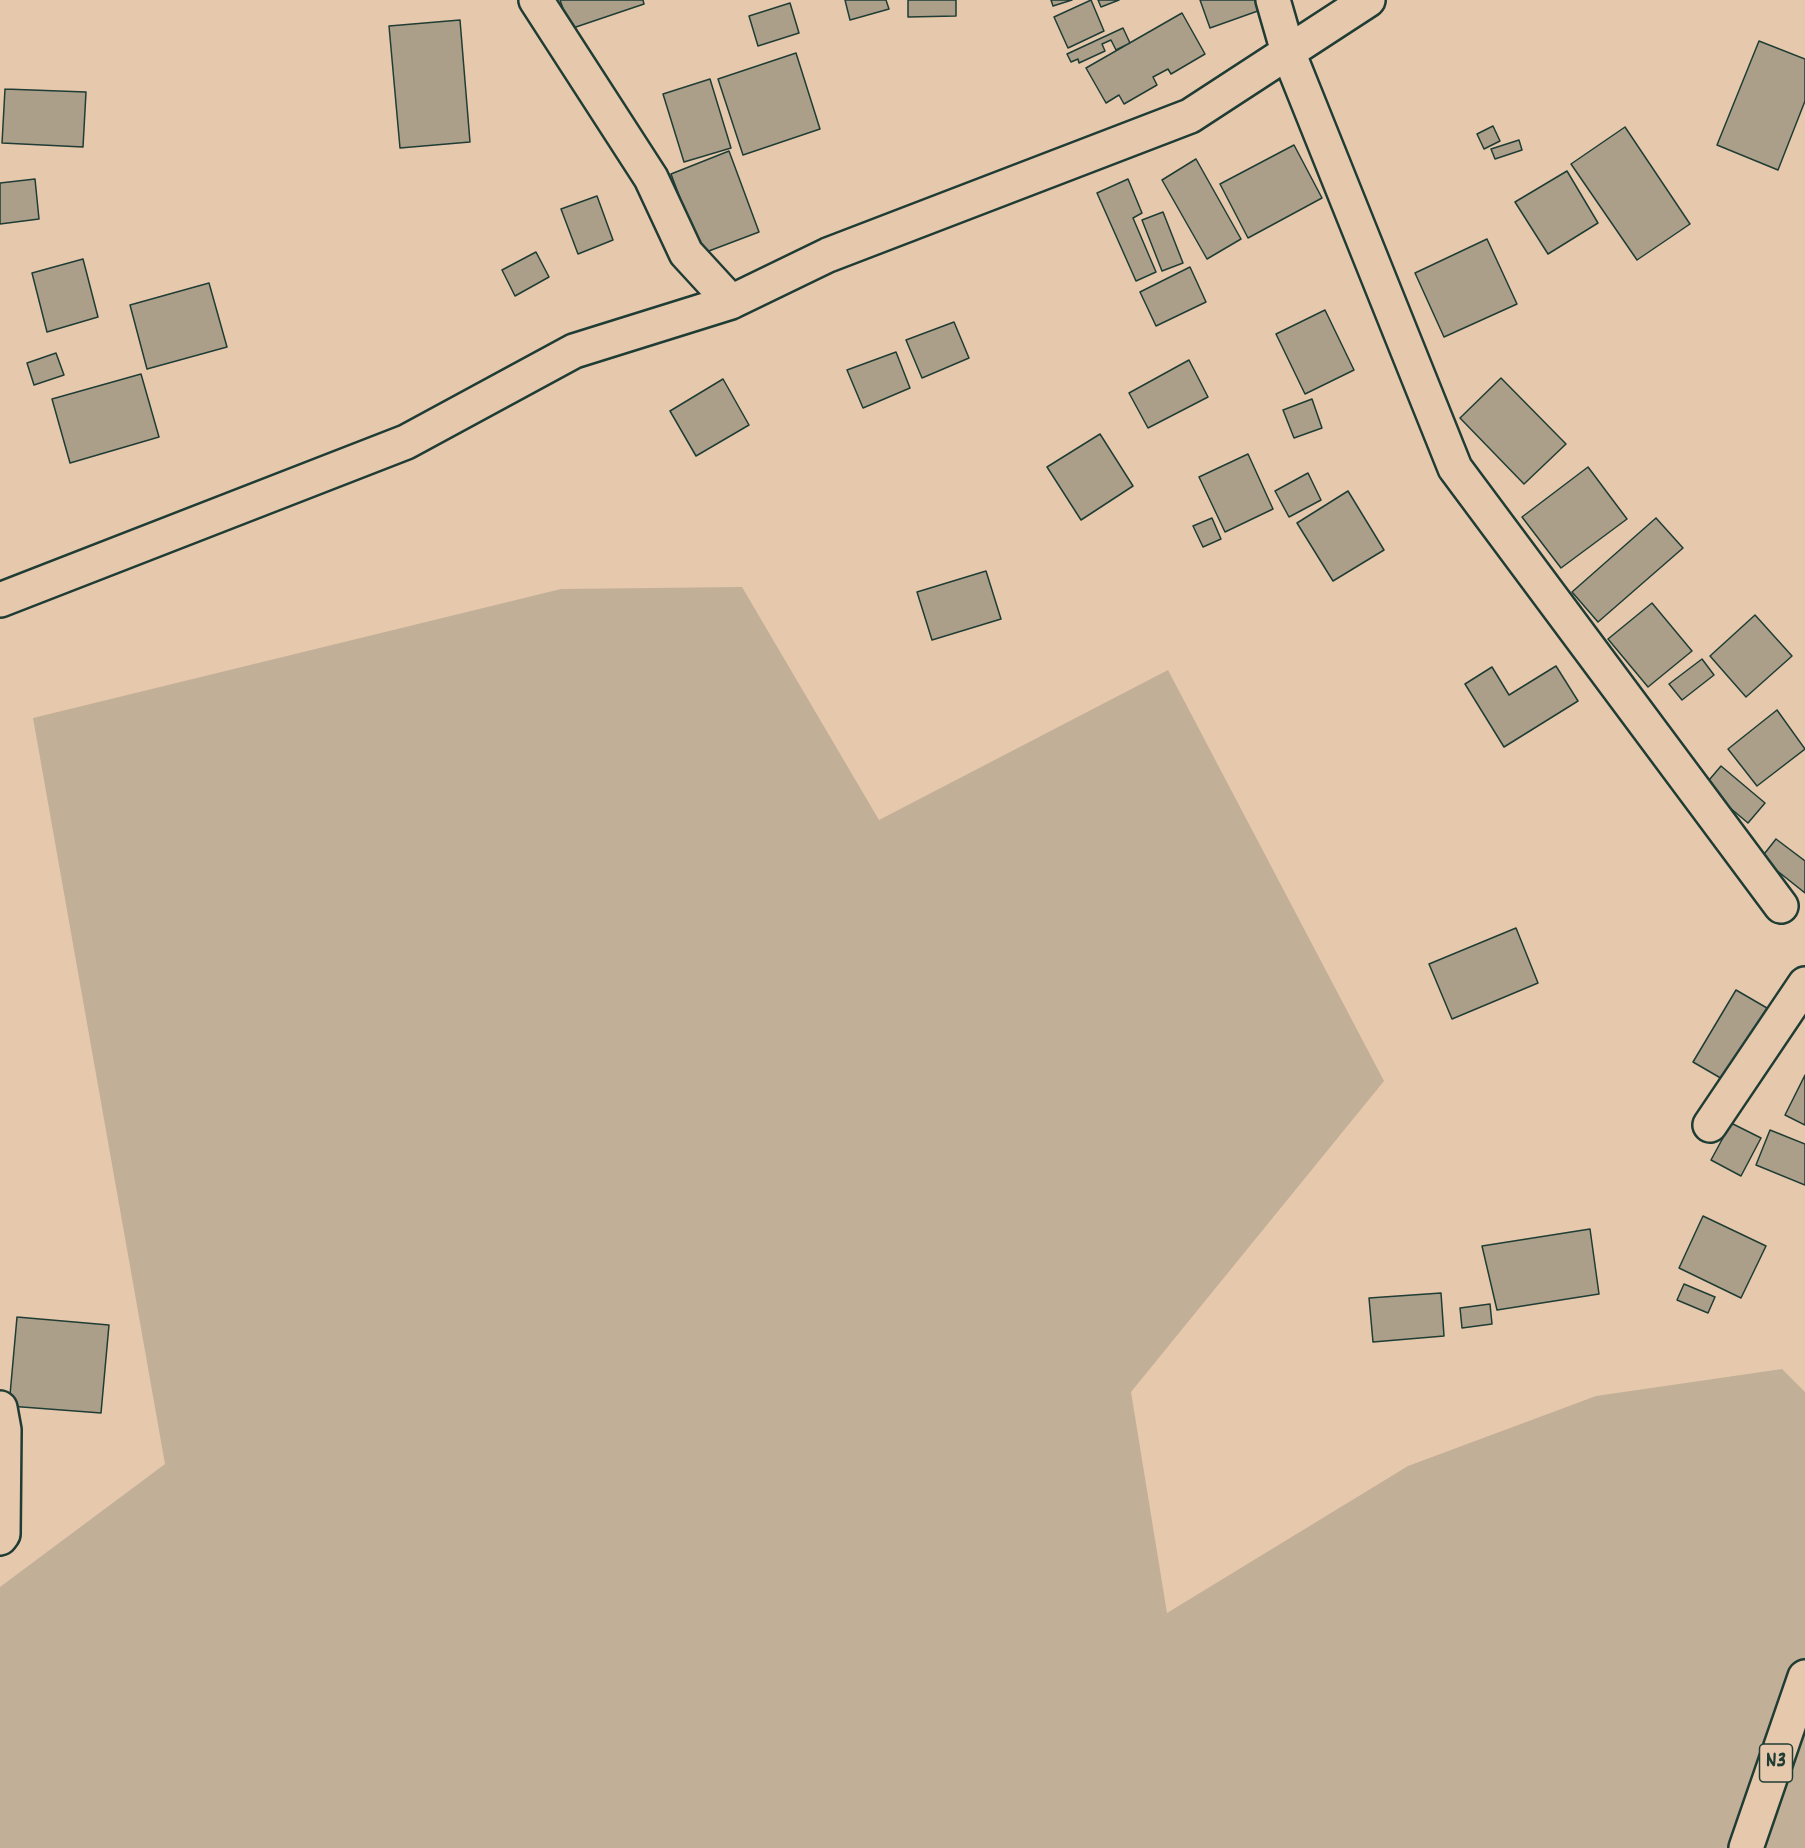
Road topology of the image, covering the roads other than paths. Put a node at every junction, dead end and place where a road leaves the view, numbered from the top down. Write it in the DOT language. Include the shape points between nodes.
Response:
graph roads {
  1 [pos="536,0"];
  2 [pos="1273,0"];
  3 [pos="1368,0"];
  4 [pos="1288,52"];
  5 [pos="731,302"];
  6 [pos="0,600"];
  7 [pos="1781,906"];
  8 [pos="1805,984"];
  9 [pos="1710,1125"];
  10 [pos="0,1408"];
  11 [pos="0,1539"];
  12 [pos="1805,1677"];
  13 [pos="1746,1848"];
  1 -- 5 [label="main road" via="651,178 687,253"];
  2 -- 4 [label="main road"];
  3 -- 4 [label="main road"];
  4 -- 5 [label="main road" via="1190,116 828,255"];
  4 -- 7 [label="main road" via="1455,468"];
  5 -- 6 [label="main road" via="574,351 406,442"];
  8 -- 9 [label="main road"];
  10 -- 11 [label="main road" via="4,1430"];
  12 -- 13 [label="main road, N3"];
}
